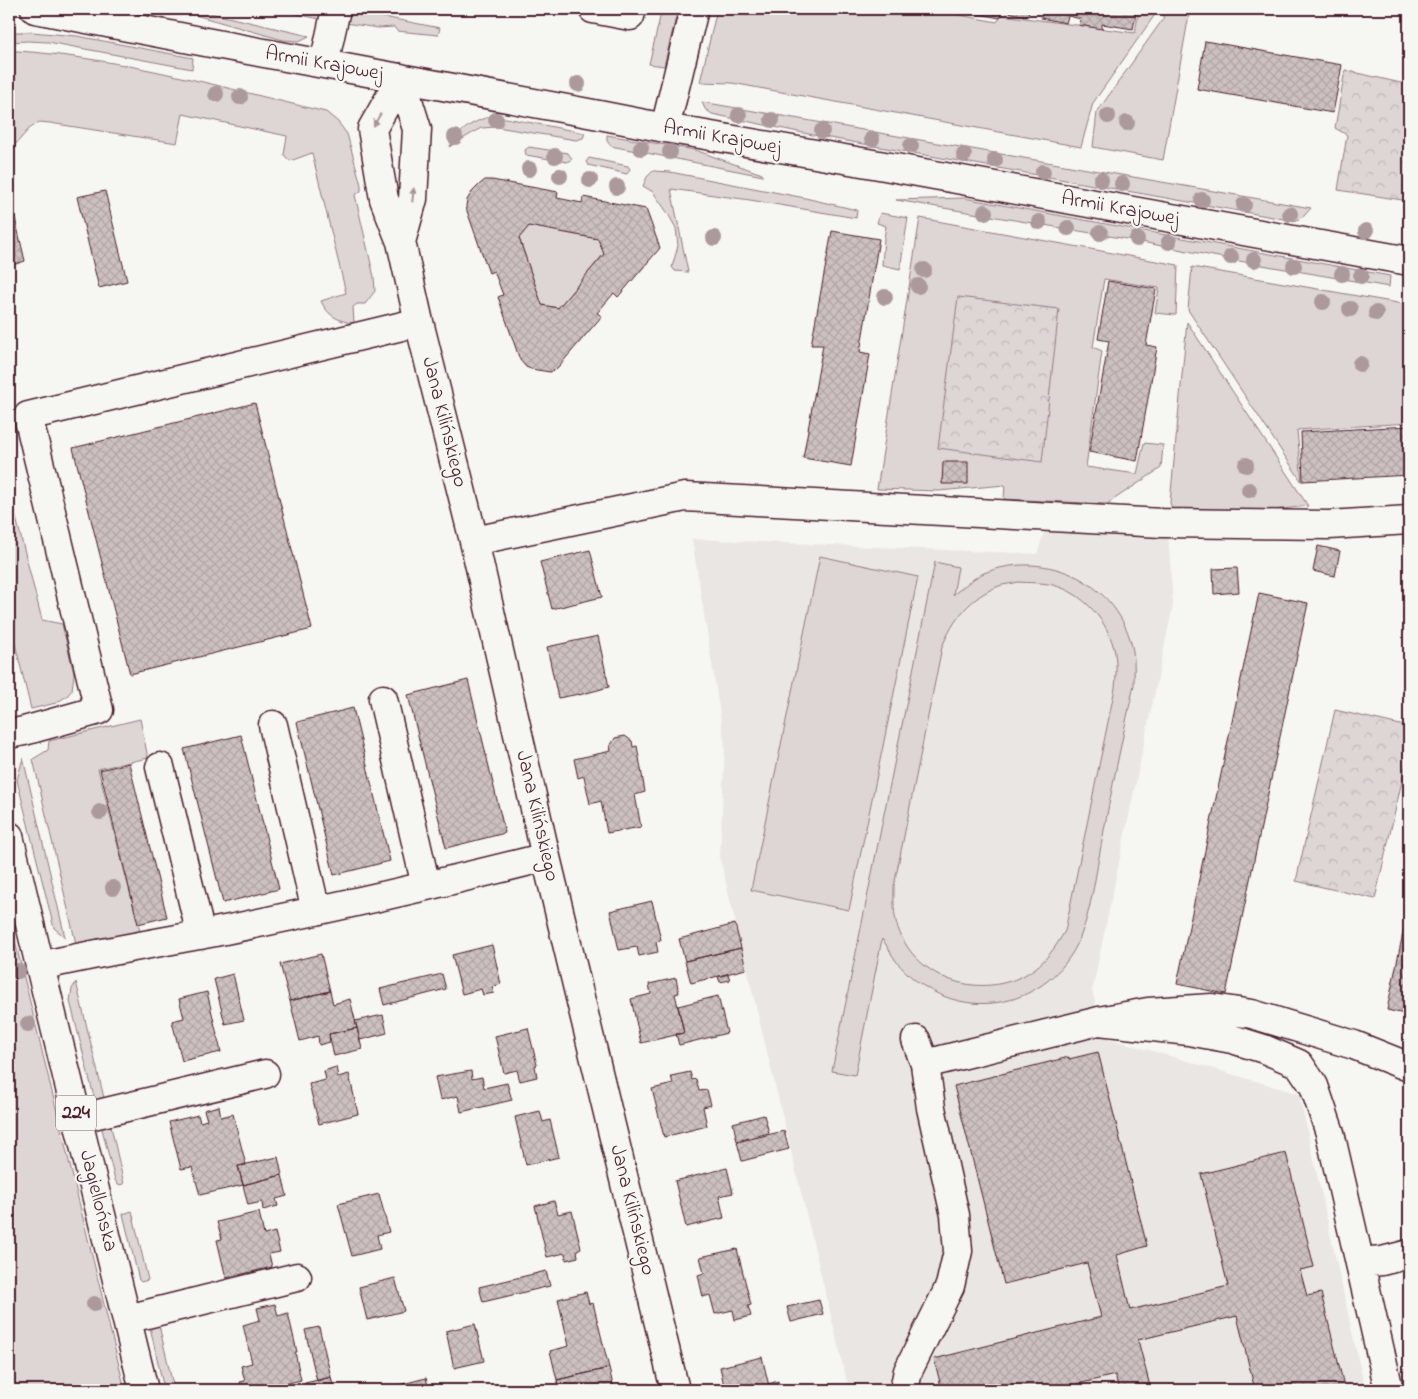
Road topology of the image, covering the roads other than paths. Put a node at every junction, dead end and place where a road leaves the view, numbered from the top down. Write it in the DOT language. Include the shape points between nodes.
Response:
graph roads {
  1 [pos="35,9"];
  2 [pos="336,9"];
  3 [pos="593,9"];
  4 [pos="632,9"];
  5 [pos="694,9"];
  6 [pos="324,64"];
  7 [pos="401,78"];
  8 [pos="665,128"];
  9 [pos="402,242"];
  10 [pos="1409,261"];
  11 [pos="419,322"];
  12 [pos="1409,520"];
  13 [pos="474,541"];
  14 [pos="383,699"];
  15 [pos="273,725"];
  16 [pos="9,734"];
  17 [pos="160,767"];
  18 [pos="9,836"];
  19 [pos="546,857"];
  20 [pos="426,886"];
  21 [pos="316,911"];
  22 [pos="201,935"];
  23 [pos="40,966"];
  24 [pos="1099,1021"];
  25 [pos="1409,1067"];
  26 [pos="265,1074"];
  27 [pos="77,1119"];
  28 [pos="1409,1254"];
  29 [pos="1360,1263"];
  30 [pos="297,1277"];
  31 [pos="127,1319"];
  32 [pos="144,1390"];
  33 [pos="675,1390"];
  34 [pos="904,1390"];
  35 [pos="1389,1390"];
  1 -- 6 [label="street, Armii Krajowej"];
  2 -- 6 [label="street"];
  3 -- 4 [label="street" via="630,16"];
  5 -- 8 [label="street"];
  6 -- 7 [label="street, Armii Krajowej"];
  7 -- 8 [label="street, Armii Krajowej"];
  9 -- 7 [label="street, Jana Kilińskiego, one-way" via="414,198 417,129"];
  7 -- 9 [label="street, Jana Kilińskiego, one-way" via="372,128 384,199"];
  8 -- 10 [label="street, Armii Krajowej"];
  9 -- 11 [label="street, Jana Kilińskiego"];
  11 -- 13 [label="street, Jana Kilińskiego"];
  11 -- 16 [label="street" via="28,416 99,710"];
  12 -- 13 [label="street" via="1329,525 1162,523 685,497"];
  13 -- 19 [label="street, Jana Kilińskiego"];
  14 -- 20 [label="street"];
  15 -- 21 [label="street"];
  17 -- 22 [label="street"];
  18 -- 23 [label="street, Jagiellońska / 224"];
  19 -- 20 [label="street"];
  19 -- 33 [label="street, Jana Kilińskiego"];
  20 -- 21 [label="street"];
  21 -- 22 [label="street"];
  22 -- 23 [label="street"];
  23 -- 27 [label="street, Jagiellońska / 224"];
  24 -- 25 [label="street" via="1148,1012 1212,1008 1252,1014 1354,1045"];
  24 -- 29 [label="street" via="1232,1039 1299,1064 1314,1086 1330,1133"];
  24 -- 34 [label="street" via="920,1052 955,1215 958,1251 950,1286 908,1371"];
  26 -- 27 [label="street"];
  27 -- 31 [label="street, Jagiellońska / 224"];
  28 -- 29 [label="street"];
  29 -- 35 [label="street"];
  30 -- 31 [label="street"];
  31 -- 32 [label="street, Jagiellońska / 224"];
}
